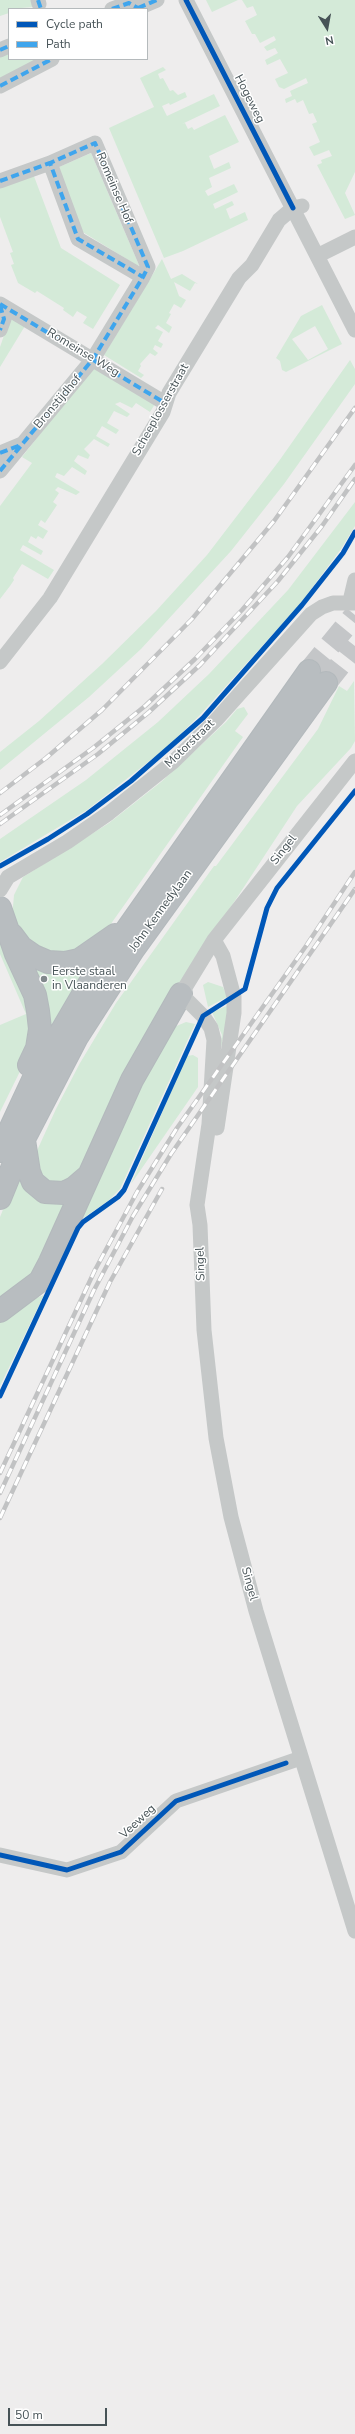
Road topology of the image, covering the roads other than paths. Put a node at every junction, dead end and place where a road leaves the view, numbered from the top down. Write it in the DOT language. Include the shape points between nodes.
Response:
graph roads {
  1 [pos="157,0"];
  2 [pos="186,0"];
  3 [pos="115,8"];
  4 [pos="138,8"];
  5 [pos="50,60"];
  6 [pos="0,86"];
  7 [pos="50,163"];
  8 [pos="0,181"];
  9 [pos="298,207"];
  10 [pos="355,237"];
  11 [pos="317,256"];
  12 [pos="143,277"];
  13 [pos="0,305"];
  14 [pos="0,330"];
  15 [pos="355,330"];
  16 [pos="93,359"];
  17 [pos="165,403"];
  18 [pos="23,444"];
  19 [pos="0,453"];
  20 [pos="0,471"];
  21 [pos="355,580"];
  22 [pos="353,602"];
  23 [pos="0,662"];
  24 [pos="355,761"];
  25 [pos="0,890"];
  26 [pos="0,908"];
  27 [pos="7,928"];
  28 [pos="125,930"];
  29 [pos="214,940"];
  30 [pos="181,994"];
  31 [pos="23,1099"];
  32 [pos="24,1139"];
  33 [pos="0,1151"];
  34 [pos="88,1175"];
  35 [pos="0,1198"];
  36 [pos="200,1225"];
  37 [pos="0,1312"];
  38 [pos="301,1758"];
  39 [pos="0,1855"];
  40 [pos="355,1931"];
  1 -- 4 [label="street"];
  2 -- 9 [label="street, Hogeweg"];
  3 -- 4 [label="street" via="129,3"];
  5 -- 6 [label="street"];
  7 -- 8 [label="street, Romeinse Hof"];
  7 -- 12 [label="street" via="78,238"];
  7 -- 12 [label="street, Romeinse Hof" via="95,144 148,267"];
  9 -- 11 [label="street, Hogeweg"];
  9 -- 17 [label="street, Scheeplosserstraat" via="279,220 252,265 239,278"];
  10 -- 11 [label="street"];
  11 -- 15 [label="street, Hogeweg"];
  12 -- 16 [label="street, Romeinse Hof"];
  13 -- 14 [label="street" via="4,319"];
  13 -- 16 [label="street, Romeinse Weg"];
  16 -- 17 [label="street, Romeinse Weg"];
  16 -- 18 [label="street, Bronstijdhof"];
  17 -- 23 [label="street, Scheeplosserstraat" via="163,412 50,598"];
  18 -- 19 [label="street, Bronstijdhof"];
  18 -- 20 [label="street, Bronstijdhof"];
  21 -- 22 [label="street, Motorstraat"];
  22 -- 25 [label="street, Motorstraat" via="334,603 311,614 216,720 173,762 110,813 8,877"];
  24 -- 29 [label="street, Singel"];
  26 -- 27 [label="highway"];
  27 -- 28 [label="highway" via="21,946 34,956 48,962 65,963 79,960 106,939"];
  27 -- 31 [label="highway" via="35,995 38,1011 39,1036 26,1070"];
  28 -- 31 [label="highway, John Kennedylaan" via="51,1045"];
  28 -- 32 [label="highway, John Kennedylaan" via="317,677 77,1037"];
  29 -- 30 [label="street, Singel"];
  29 -- 36 [label="street, Singel" via="223,956 230,978 234,1013"];
  30 -- 34 [label="highway" via="132,1080"];
  30 -- 36 [label="street, Singel" via="203,1016 211,1028 214,1040 209,1124 197,1205"];
  31 -- 33 [label="highway, John Kennedylaan"];
  32 -- 34 [label="highway" via="29,1172 33,1182 45,1192 64,1193"];
  32 -- 35 [label="highway, John Kennedylaan"];
  34 -- 37 [label="highway" via="40,1281"];
  36 -- 38 [label="street, Singel" via="204,1330 216,1438 232,1517 256,1611"];
  38 -- 39 [label="street, Veeweg" via="176,1801 121,1852 67,1870"];
  38 -- 40 [label="street, Singel"];
}
